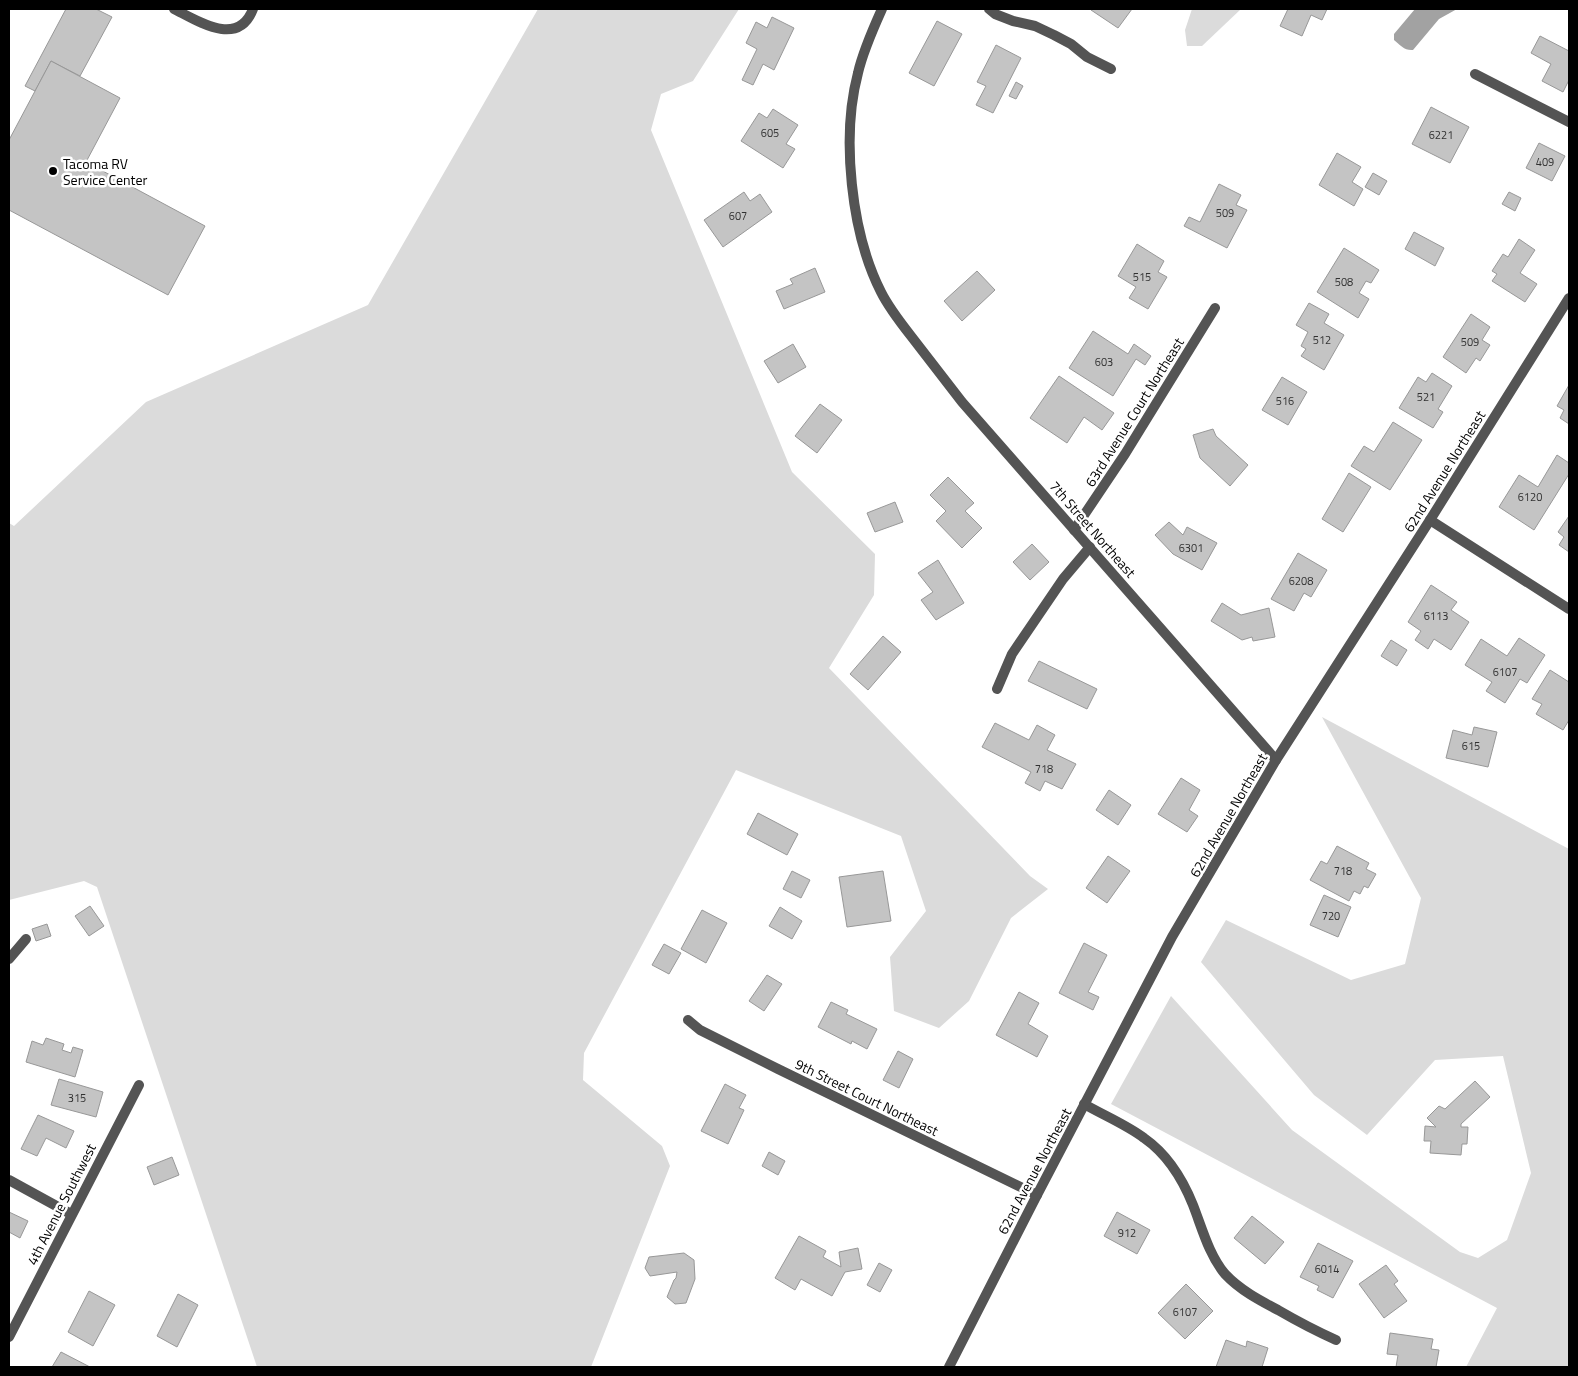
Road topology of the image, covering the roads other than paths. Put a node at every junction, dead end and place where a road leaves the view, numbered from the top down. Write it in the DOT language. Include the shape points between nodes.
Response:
graph roads {
  1 [pos="174,9"];
  2 [pos="253,9"];
  3 [pos="882,9"];
  4 [pos="989,9"];
  5 [pos="1111,69"];
  6 [pos="1475,74"];
  7 [pos="1569,122"];
  8 [pos="1569,298"];
  9 [pos="1215,308"];
  10 [pos="1430,520"];
  11 [pos="1074,530"];
  12 [pos="1090,547"];
  13 [pos="1569,609"];
  14 [pos="997,688"];
  15 [pos="1276,760"];
  16 [pos="26,939"];
  17 [pos="9,960"];
  18 [pos="688,1020"];
  19 [pos="139,1085"];
  20 [pos="1084,1104"];
  21 [pos="9,1180"];
  22 [pos="1037,1195"];
  23 [pos="71,1214"];
  24 [pos="9,1337"];
  25 [pos="1336,1340"];
  26 [pos="949,1367"];
  1 -- 2 [label="street" via="208,27 221,30 240,25"];
  3 -- 11 [label="street, 7th Street Northeast" via="858,72 850,135 850,170 862,241 874,277 894,313 942,377"];
  4 -- 5 [label="street" via="1054,35"];
  6 -- 7 [label="street"];
  8 -- 10 [label="street, 62nd Avenue Northeast"];
  9 -- 11 [label="street, 63rd Avenue Court Northeast"];
  10 -- 13 [label="street"];
  10 -- 15 [label="street, 62nd Avenue Northeast"];
  11 -- 12 [label="street, 7th Street Northeast"];
  12 -- 14 [label="street" via="1063,579 1012,654"];
  12 -- 15 [label="street, 7th Street Northeast"];
  15 -- 20 [label="street, 62nd Avenue Northeast" via="1172,937"];
  16 -- 17 [label="street"];
  18 -- 22 [label="street, 9th Street Court Northeast" via="700,1030"];
  19 -- 23 [label="street, 4th Avenue Southwest"];
  20 -- 22 [label="street, 62nd Avenue Northeast"];
  20 -- 25 [label="street" via="1144,1137 1157,1149 1180,1178 1214,1259 1225,1274 1253,1296"];
  21 -- 23 [label="street"];
  22 -- 26 [label="street, 62nd Avenue Northeast"];
  23 -- 24 [label="street, 4th Avenue Southwest"];
}
